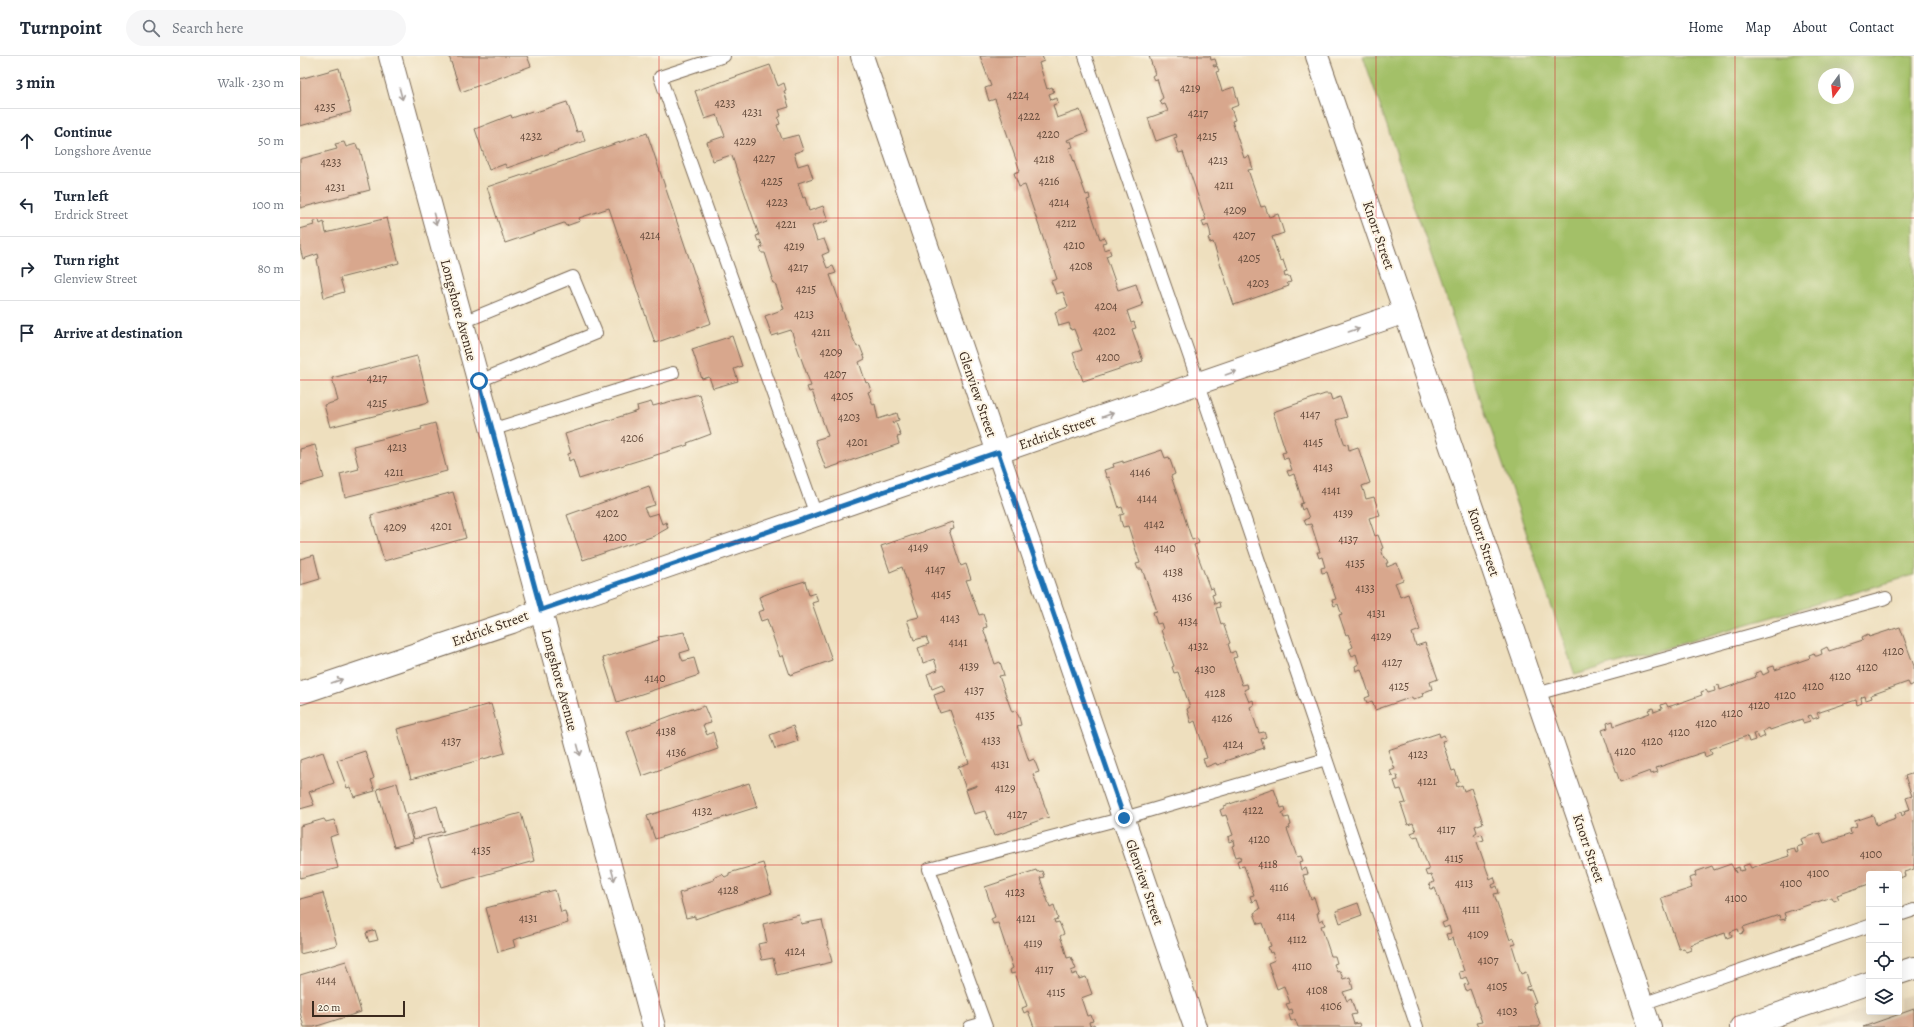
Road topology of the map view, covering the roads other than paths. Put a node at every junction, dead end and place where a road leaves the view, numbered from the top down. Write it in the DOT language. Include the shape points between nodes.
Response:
graph roads {
  1 [pos="390,56"];
  2 [pos="724,56"];
  3 [pos="862,56"];
  4 [pos="1085,56"];
  5 [pos="1318,56"];
  6 [pos="1405,312"];
  7 [pos="463,322"];
  8 [pos="672,373"];
  9 [pos="479,381"];
  10 [pos="1199,384"];
  11 [pos="491,430"];
  12 [pos="998,452"];
  13 [pos="816,515"];
  14 [pos="1886,598"];
  15 [pos="541,610"];
  16 [pos="300,693"];
  17 [pos="1536,694"];
  18 [pos="1326,759"];
  19 [pos="1124,818"];
  20 [pos="1914,910"];
  21 [pos="1902,914"];
  22 [pos="1866,927"];
  23 [pos="1914,968"];
  24 [pos="1902,972"];
  25 [pos="1866,984"];
  26 [pos="1642,1004"];
  27 [pos="985,1025"];
  28 [pos="654,1027"];
  29 [pos="970,1027"];
  30 [pos="1195,1027"];
  31 [pos="1417,1027"];
  32 [pos="1650,1027"];
  33 [pos="1741,1027"];
  1 -- 7 [label="street, Longshore Avenue, one-way"];
  2 -- 13 [label="lane" via="660,77"];
  3 -- 12 [label="street, Glenview Street"];
  4 -- 10 [label="lane"];
  5 -- 6 [label="street, Knorr Street"];
  10 -- 6 [label="street, Erdrick Street, one-way"];
  6 -- 17 [label="street, Knorr Street"];
  7 -- 9 [label="street, Longshore Avenue"];
  7 -- 9 [label="lane" via="573,277 596,333"];
  8 -- 11 [label="lane"];
  9 -- 11 [label="street, Longshore Avenue"];
  12 -- 10 [label="street, Erdrick Street, one-way"];
  10 -- 18 [label="lane"];
  11 -- 15 [label="street, Longshore Avenue"];
  12 -- 13 [label="street, Erdrick Street"];
  12 -- 19 [label="street, Glenview Street"];
  13 -- 15 [label="street, Erdrick Street"];
  14 -- 17 [label="lane"];
  16 -- 15 [label="street, Erdrick Street, one-way"];
  15 -- 28 [label="street, Longshore Avenue, one-way"];
  17 -- 26 [label="street, Knorr Street"];
  18 -- 19 [label="lane"];
  18 -- 31 [label="lane"];
  19 -- 27 [label="lane" via="929,869"];
  19 -- 30 [label="street, Glenview Street"];
  20 -- 21 [label="lane"];
  22 -- 26 [label="lane"];
  23 -- 24 [label="street"];
  25 -- 33 [label="street"];
  26 -- 32 [label="street, Knorr Street"];
  27 -- 29 [label="lane"];
}
